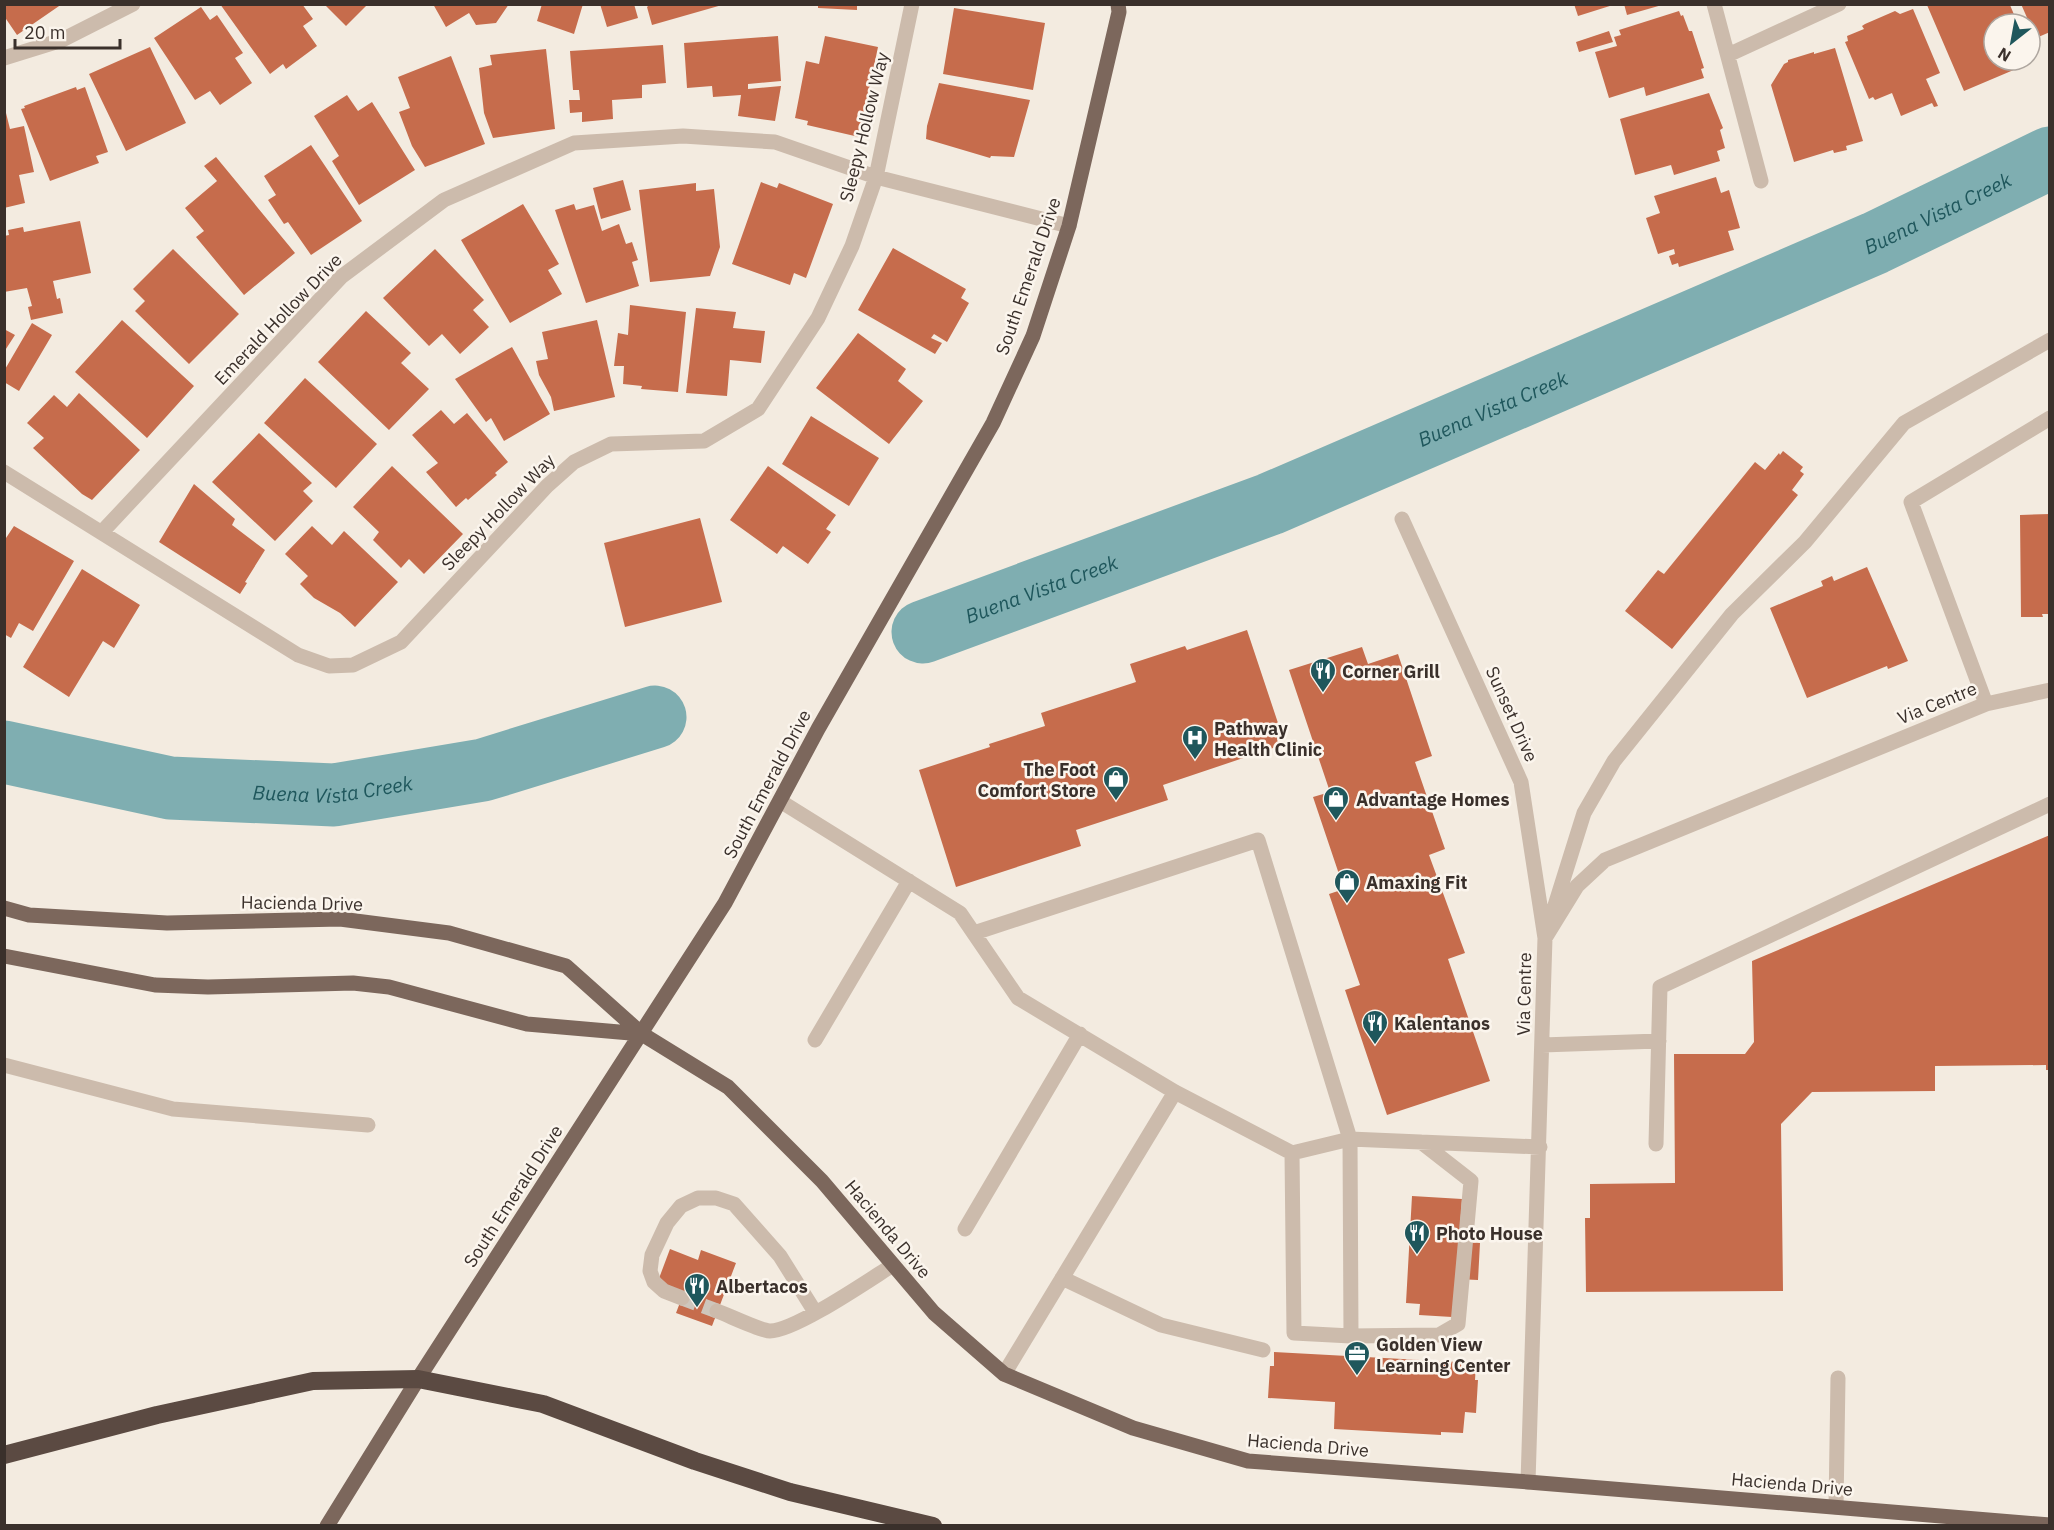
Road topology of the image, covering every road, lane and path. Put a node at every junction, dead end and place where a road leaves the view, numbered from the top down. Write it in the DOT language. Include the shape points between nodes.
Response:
graph roads {
  1 [pos="133,4"];
  2 [pos="912,4"];
  3 [pos="1118,4"];
  4 [pos="1713,4"];
  5 [pos="1839,4"];
  6 [pos="1728,55"];
  7 [pos="4,58"];
  8 [pos="876,177"];
  9 [pos="1761,181"];
  10 [pos="1069,226"];
  11 [pos="2049,340"];
  12 [pos="2049,418"];
  13 [pos="4,472"];
  14 [pos="1402,519"];
  15 [pos="102,532"];
  16 [pos="2049,690"];
  17 [pos="1986,704"];
  18 [pos="780,801"];
  19 [pos="2049,804"];
  20 [pos="909,881"];
  21 [pos="4,908"];
  22 [pos="974,933"];
  23 [pos="1545,938"];
  24 [pos="4,956"];
  25 [pos="642,1034"];
  26 [pos="1080,1034"];
  27 [pos="815,1040"];
  28 [pos="1659,1041"];
  29 [pos="1542,1045"];
  30 [pos="4,1065"];
  31 [pos="1175,1092"];
  32 [pos="368,1125"];
  33 [pos="1350,1138"];
  34 [pos="1421,1142"];
  35 [pos="1656,1144"];
  36 [pos="1540,1147"];
  37 [pos="1292,1153"];
  38 [pos="964,1229"];
  39 [pos="893,1265"];
  40 [pos="1062,1278"];
  41 [pos="682,1298"];
  42 [pos="717,1311"];
  43 [pos="815,1312"];
  44 [pos="1351,1336"];
  45 [pos="1263,1350"];
  46 [pos="1004,1374"];
  47 [pos="1838,1378"];
  48 [pos="418,1379"];
  49 [pos="4,1455"];
  50 [pos="1528,1482"];
  51 [pos="1836,1507"];
  52 [pos="329,1522"];
  53 [pos="2049,1525"];
  54 [pos="933,1526"];
  1 -- 7 [label="street" via="62,40"];
  2 -- 8 [label="street, Sleepy Hollow Way"];
  3 -- 10 [label="main road, South Emerald Drive"];
  4 -- 6 [label="street"];
  5 -- 6 [label="street"];
  6 -- 9 [label="street"];
  8 -- 10 [label="street, Emerald Hollow Drive"];
  8 -- 15 [label="street, Emerald Hollow Drive" via="775,142 683,136 574,143 444,200 341,278"];
  8 -- 15 [label="street, Sleepy Hollow Way" via="852,246 818,318 758,409 704,441 611,444 574,462 401,642 353,665 330,666 298,655"];
  10 -- 18 [label="main road, South Emerald Drive" via="1033,336 993,423"];
  11 -- 23 [label="street" via="1904,423 1805,542 1732,614 1604,778 1584,813"];
  12 -- 17 [label="street" via="1911,502"];
  13 -- 15 [label="street, Sleepy Hollow Way"];
  14 -- 23 [label="street, Sunset Drive" via="1521,782"];
  16 -- 17 [label="street, Via Centre"];
  17 -- 23 [label="street, Via Centre" via="1605,860 1577,886"];
  18 -- 20 [label="street"];
  18 -- 25 [label="main road, South Emerald Drive" via="725,903"];
  19 -- 28 [label="street" via="1660,987"];
  20 -- 22 [label="street" via="960,913"];
  20 -- 27 [label="street"];
  21 -- 25 [label="main road, Hacienda Drive" via="29,915 167,923 340,919 449,933 566,966"];
  22 -- 26 [label="street" via="1018,998"];
  22 -- 33 [label="street" via="1258,840"];
  23 -- 29 [label="street, Via Centre"];
  24 -- 25 [label="main road, Hacienda Drive" via="155,985 353,983 389,987 534,1026"];
  25 -- 39 [label="main road, Hacienda Drive" via="728,1087 822,1181"];
  25 -- 48 [label="main road, South Emerald Drive"];
  26 -- 31 [label="street"];
  26 -- 38 [label="street"];
  28 -- 29 [label="street"];
  28 -- 35 [label="street"];
  29 -- 36 [label="street, Via Centre"];
  30 -- 32 [label="street" via="173,1109"];
  31 -- 37 [label="street"];
  31 -- 40 [label="street"];
  33 -- 34 [label="street"];
  33 -- 37 [label="street"];
  33 -- 44 [label="street"];
  34 -- 36 [label="street"];
  34 -- 44 [label="street" via="1471,1181 1458,1324 1439,1335"];
  36 -- 50 [label="street, Via Centre"];
  37 -- 44 [label="street" via="1294,1333"];
  39 -- 43 [label="street"];
  39 -- 46 [label="main road, Hacienda Drive" via="934,1313"];
  40 -- 45 [label="street" via="1161,1325"];
  40 -- 46 [label="street"];
  41 -- 43 [label="street" via="654,1282 650,1271 652,1255 667,1222 681,1206 698,1198 716,1198 734,1204 780,1256"];
  42 -- 43 [label="street" via="769,1331"];
  46 -- 50 [label="main road, Hacienda Drive" via="1133,1428 1248,1461"];
  47 -- 51 [label="street"];
  48 -- 49 [label="highway" via="313,1380"];
  48 -- 52 [label="main road, South Emerald Drive"];
  48 -- 54 [label="highway" via="543,1404 790,1492"];
  50 -- 51 [label="main road, Hacienda Drive"];
  51 -- 53 [label="main road, Hacienda Drive"];
}
